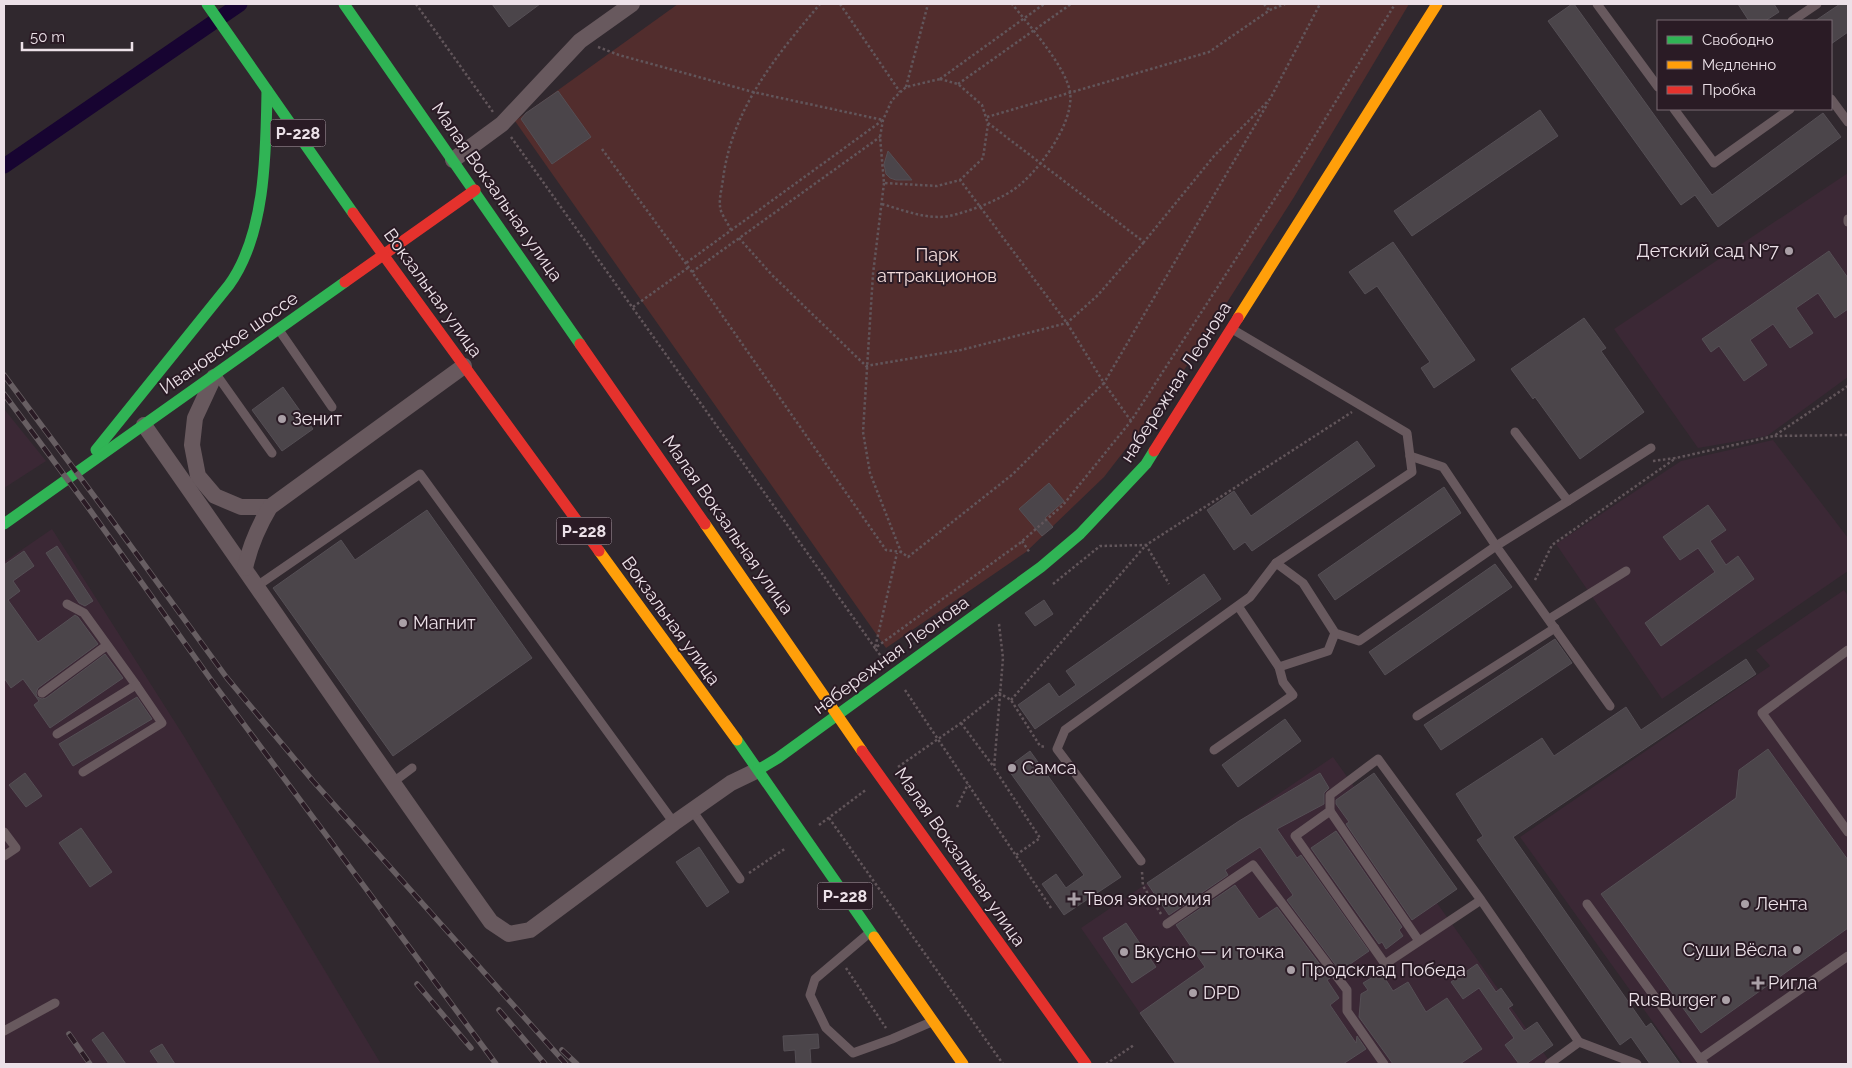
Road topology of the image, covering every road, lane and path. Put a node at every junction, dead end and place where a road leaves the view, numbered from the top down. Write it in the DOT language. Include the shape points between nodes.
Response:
graph roads {
  1 [pos="207,4"];
  2 [pos="344,4"];
  3 [pos="416,4"];
  4 [pos="632,4"];
  5 [pos="820,4"];
  6 [pos="840,4"];
  7 [pos="928,4"];
  8 [pos="1012,4"];
  9 [pos="1044,4"];
  10 [pos="1071,4"];
  11 [pos="1264,4"];
  12 [pos="1285,4"];
  13 [pos="1320,4"];
  14 [pos="1395,4"];
  15 [pos="1437,4"];
  16 [pos="1597,4"];
  17 [pos="1817,4"];
  18 [pos="1270,10"];
  19 [pos="1024,18"];
  20 [pos="1793,20"];
  21 [pos="1033,30"];
  22 [pos="580,41"];
  23 [pos="940,79"];
  24 [pos="958,84"];
  25 [pos="1657,86"];
  26 [pos="906,87"];
  27 [pos="267,90"];
  28 [pos="753,92"];
  29 [pos="900,92"];
  30 [pos="1070,93"];
  31 [pos="1270,99"];
  32 [pos="1832,100"];
  33 [pos="1675,110"];
  34 [pos="1789,110"];
  35 [pos="987,117"];
  36 [pos="883,120"];
  37 [pos="1848,122"];
  38 [pos="988,123"];
  39 [pos="502,124"];
  40 [pos="880,136"];
  41 [pos="602,149"];
  42 [pos="453,160"];
  43 [pos="1041,164"];
  44 [pos="960,180"];
  45 [pos="884,183"];
  46 [pos="475,190"];
  47 [pos="882,204"];
  48 [pos="980,206"];
  49 [pos="731,230"];
  50 [pos="739,238"];
  51 [pos="1144,242"];
  52 [pos="686,263"];
  53 [pos="689,267"];
  54 [pos="692,272"];
  55 [pos="633,308"];
  56 [pos="1067,323"];
  57 [pos="1232,329"];
  58 [pos="279,330"];
  59 [pos="464,366"];
  60 [pos="866,366"];
  61 [pos="216,374"];
  62 [pos="1104,383"];
  63 [pos="1848,386"];
  64 [pos="1362,406"];
  65 [pos="332,407"];
  66 [pos="1131,421"];
  67 [pos="144,425"];
  68 [pos="1515,432"];
  69 [pos="1848,435"];
  70 [pos="1774,436"];
  71 [pos="1651,448"];
  72 [pos="272,453"];
  73 [pos="1410,456"];
  74 [pos="1676,458"];
  75 [pos="1627,464"];
  76 [pos="84,466"];
  77 [pos="1568,501"];
  78 [pos="270,507"];
  79 [pos="4,524"];
  80 [pos="1022,541"];
  81 [pos="1146,545"];
  82 [pos="1496,546"];
  83 [pos="901,552"];
  84 [pos="897,553"];
  85 [pos="1276,563"];
  86 [pos="1041,567"];
  87 [pos="244,568"];
  88 [pos="1626,571"];
  89 [pos="1168,584"];
  90 [pos="257,586"];
  91 [pos="1530,592"];
  92 [pos="67,604"];
  93 [pos="1238,606"];
  94 [pos="1549,619"];
  95 [pos="998,624"];
  96 [pos="1555,628"];
  97 [pos="1336,633"];
  98 [pos="106,646"];
  99 [pos="875,648"];
  100 [pos="1848,650"];
  101 [pos="1278,667"];
  102 [pos="895,675"];
  103 [pos="136,685"];
  104 [pos="42,693"];
  105 [pos="999,693"];
  106 [pos="1011,700"];
  107 [pos="1610,706"];
  108 [pos="837,715"];
  109 [pos="1417,716"];
  110 [pos="961,723"];
  111 [pos="56,734"];
  112 [pos="938,739"];
  113 [pos="1057,749"];
  114 [pos="1214,750"];
  115 [pos="412,768"];
  116 [pos="994,768"];
  117 [pos="758,770"];
  118 [pos="83,772"];
  119 [pos="882,778"];
  120 [pos="392,783"];
  121 [pos="968,784"];
  122 [pos="957,807"];
  123 [pos="692,810"];
  124 [pos="1330,811"];
  125 [pos="829,818"];
  126 [pos="674,823"];
  127 [pos="4,832"];
  128 [pos="1848,832"];
  129 [pos="1016,855"];
  130 [pos="4,856"];
  131 [pos="1141,861"];
  132 [pos="740,879"];
  133 [pos="1480,900"];
  134 [pos="1587,904"];
  135 [pos="1052,908"];
  136 [pos="1167,924"];
  137 [pos="870,932"];
  138 [pos="1419,941"];
  139 [pos="1848,956"];
  140 [pos="836,961"];
  141 [pos="55,1003"];
  142 [pos="933,1021"];
  143 [pos="4,1031"];
  144 [pos="892,1039"];
  145 [pos="1579,1042"];
  146 [pos="1134,1045"];
  147 [pos="1702,1062"];
  148 [pos="963,1064"];
  149 [pos="1003,1064"];
  150 [pos="1086,1064"];
  151 [pos="1106,1064"];
  152 [pos="1384,1064"];
  153 [pos="1549,1064"];
  154 [pos="1637,1064"];
  1 -- 27 [label="main road, Вокзальная улица / Р-228"];
  2 -- 42 [label="main road, Малая Вокзальная улица"];
  3 -- 39 [label="path"];
  4 -- 22 [label="street"];
  5 -- 28 [label="path"];
  6 -- 29 [label="path"];
  7 -- 26 [label="path"];
  8 -- 19 [label="path"];
  9 -- 19 [label="path"];
  10 -- 21 [label="path"];
  11 -- 18 [label="path"];
  12 -- 18 [label="path"];
  13 -- 31 [label="path"];
  14 -- 66 [label="path" via="1305,152"];
  15 -- 57 [label="main road, набережная Леонова"];
  16 -- 25 [label="lane"];
  17 -- 20 [label="lane"];
  18 -- 30 [label="path" via="1209,52"];
  19 -- 21 [label="path"];
  19 -- 23 [label="path"];
  21 -- 24 [label="path"];
  21 -- 30 [label="path" via="1054,57"];
  22 -- 28 [label="path"];
  22 -- 39 [label="street"];
  23 -- 24 [label="path"];
  23 -- 26 [label="path"];
  24 -- 35 [label="path" via="982,105"];
  26 -- 29 [label="path"];
  27 -- 59 [label="main road, Вокзальная улица / Р-228, bridge"];
  27 -- 76 [label="main road" via="261,184 242,264 229,285"];
  28 -- 36 [label="path"];
  28 -- 49 [label="path" via="735,130 724,169 720,208"];
  29 -- 36 [label="path" via="892,100"];
  30 -- 35 [label="path"];
  30 -- 43 [label="path" via="1068,117"];
  31 -- 51 [label="path" via="1214,156"];
  31 -- 62 [label="path"];
  32 -- 37 [label="lane"];
  33 -- 34 [label="lane" via="1714,163"];
  35 -- 38 [label="path"];
  36 -- 40 [label="path"];
  36 -- 49 [label="path"];
  38 -- 43 [label="path"];
  38 -- 44 [label="path" via="983,158"];
  39 -- 42 [label="street"];
  39 -- 55 [label="path"];
  40 -- 45 [label="path"];
  40 -- 50 [label="path"];
  41 -- 52 [label="path"];
  42 -- 46 [label="main road, Малая Вокзальная улица"];
  43 -- 48 [label="path" via="1013,190"];
  43 -- 51 [label="path"];
  44 -- 45 [label="path" via="938,186"];
  44 -- 48 [label="path"];
  45 -- 47 [label="path"];
  46 -- 58 [label="main road, Ивановское шоссе"];
  46 -- 108 [label="main road, Малая Вокзальная улица"];
  47 -- 48 [label="path" via="925,216 948,216"];
  47 -- 60 [label="path"];
  48 -- 56 [label="path"];
  49 -- 52 [label="path"];
  50 -- 54 [label="path"];
  50 -- 60 [label="path" via="772,275"];
  51 -- 56 [label="path" via="1098,295"];
  52 -- 53 [label="path"];
  53 -- 54 [label="path"];
  53 -- 55 [label="path"];
  54 -- 84 [label="path" via="886,550"];
  55 -- 99 [label="path"];
  56 -- 60 [label="path" via="961,350"];
  56 -- 62 [label="path"];
  57 -- 64 [label="lane"];
  57 -- 86 [label="main road, набережная Леонова" via="1146,464 1080,534"];
  58 -- 61 [label="main road, Ивановское шоссе"];
  58 -- 65 [label="lane"];
  59 -- 78 [label="street"];
  59 -- 117 [label="main road, Вокзальная улица / Р-228"];
  60 -- 83 [label="path" via="863,432 870,473"];
  61 -- 67 [label="main road, Ивановское шоссе"];
  61 -- 72 [label="lane"];
  61 -- 78 [label="street" via="195,418 192,445 198,476 215,496 241,507"];
  62 -- 66 [label="path"];
  62 -- 83 [label="path" via="1013,474 908,557"];
  63 -- 70 [label="path"];
  64 -- 73 [label="lane" via="1407,433"];
  64 -- 81 [label="path"];
  66 -- 80 [label="path" via="1063,504"];
  67 -- 76 [label="main road, Ивановское шоссе"];
  67 -- 87 [label="street"];
  68 -- 77 [label="lane"];
  69 -- 70 [label="path"];
  70 -- 74 [label="path"];
  71 -- 75 [label="lane"];
  73 -- 82 [label="lane" via="1442,467"];
  73 -- 85 [label="lane" via="1412,472"];
  74 -- 75 [label="path"];
  74 -- 91 [label="path" via="1552,545"];
  75 -- 77 [label="lane"];
  76 -- 79 [label="main road, Ивановское шоссе"];
  77 -- 82 [label="lane"];
  78 -- 87 [label="street" via="258,527"];
  80 -- 86 [label="path"];
  80 -- 99 [label="path"];
  81 -- 86 [label="path" via="1100,546 1053,584"];
  81 -- 89 [label="path"];
  81 -- 106 [label="path"];
  82 -- 91 [label="lane"];
  82 -- 97 [label="lane" via="1359,641"];
  83 -- 84 [label="path"];
  84 -- 99 [label="path"];
  85 -- 93 [label="lane" via="1250,597"];
  85 -- 97 [label="lane" via="1303,583"];
  86 -- 102 [label="main road, набережная Леонова"];
  87 -- 90 [label="street"];
  88 -- 94 [label="lane"];
  90 -- 120 [label="street"];
  90 -- 126 [label="lane" via="420,474"];
  91 -- 94 [label="lane"];
  92 -- 98 [label="lane" via="84,613"];
  93 -- 101 [label="lane"];
  93 -- 113 [label="lane" via="1065,730"];
  94 -- 96 [label="lane"];
  95 -- 105 [label="path" via="1003,658"];
  96 -- 107 [label="lane"];
  96 -- 109 [label="lane"];
  97 -- 101 [label="lane" via="1328,651"];
  98 -- 103 [label="lane"];
  98 -- 104 [label="lane"];
  99 -- 102 [label="path"];
  100 -- 128 [label="lane" via="1762,713"];
  101 -- 114 [label="lane" via="1283,682 1293,695"];
  102 -- 108 [label="main road, набережная Леонова"];
  102 -- 112 [label="path"];
  103 -- 111 [label="lane"];
  103 -- 118 [label="lane" via="162,723"];
  105 -- 106 [label="path"];
  105 -- 110 [label="path"];
  105 -- 116 [label="path"];
  106 -- 113 [label="path" via="1040,746"];
  108 -- 117 [label="main road, набережная Леонова"];
  108 -- 119 [label="main road, Малая Вокзальная улица"];
  110 -- 112 [label="path"];
  110 -- 116 [label="path"];
  112 -- 119 [label="path"];
  112 -- 121 [label="path"];
  113 -- 131 [label="lane"];
  115 -- 120 [label="lane"];
  116 -- 129 [label="path" via="1040,838"];
  117 -- 123 [label="street" via="731,783"];
  117 -- 137 [label="main road, Вокзальная улица / Р-228"];
  119 -- 150 [label="main road, Малая Вокзальная улица"];
  120 -- 126 [label="street" via="491,922 509,934 530,930"];
  121 -- 122 [label="path"];
  121 -- 129 [label="path"];
  123 -- 126 [label="street"];
  123 -- 132 [label="lane"];
  124 -- 133 [label="lane" via="1330,795 1378,760"];
  124 -- 138 [label="lane"];
  124 -- 138 [label="lane" via="1296,836 1385,964"];
  125 -- 149 [label="path"];
  127 -- 130 [label="lane" via="16,848"];
  129 -- 135 [label="path"];
  131 -- 136 [label="path" via="1143,886"];
  133 -- 138 [label="lane"];
  133 -- 145 [label="lane"];
  134 -- 147 [label="lane"];
  136 -- 152 [label="lane" via="1253,865 1347,990 1347,1011"];
  137 -- 140 [label="lane"];
  137 -- 142 [label="main road, Вокзальная улица / Р-228"];
  139 -- 147 [label="lane"];
  140 -- 144 [label="path" via="845,967"];
  140 -- 144 [label="lane" via="815,979 810,995 826,1028 853,1053"];
  141 -- 143 [label="lane"];
  142 -- 144 [label="lane"];
  142 -- 148 [label="main road, Вокзальная улица / Р-228"];
  145 -- 153 [label="lane"];
  145 -- 154 [label="lane"];
  146 -- 151 [label="path"];
}
